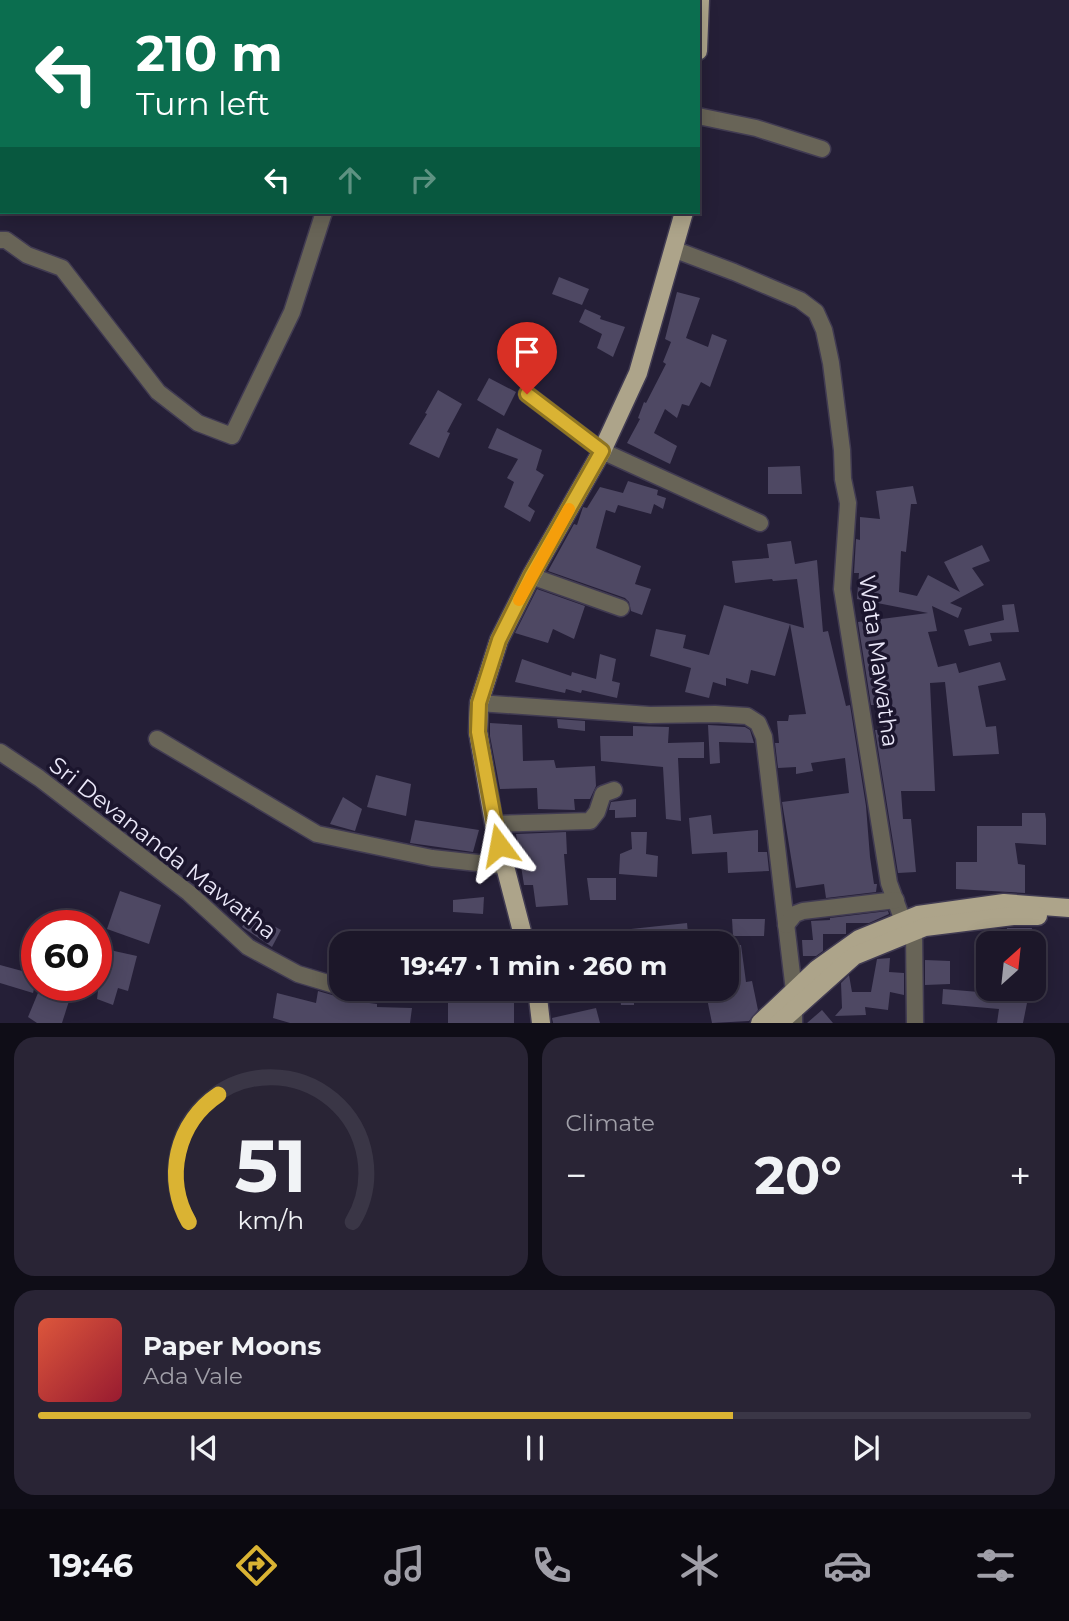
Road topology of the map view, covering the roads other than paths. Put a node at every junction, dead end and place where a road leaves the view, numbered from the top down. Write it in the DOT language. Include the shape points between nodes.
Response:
graph roads {
  1 [pos="700,116"];
  2 [pos="822,149"];
  3 [pos="323,214"];
  4 [pos="683,214"];
  5 [pos="0,240"];
  6 [pos="673,249"];
  7 [pos="527,394"];
  8 [pos="602,451"];
  9 [pos="761,523"];
  10 [pos="531,576"];
  11 [pos="621,608"];
  12 [pos="479,703"];
  13 [pos="157,739"];
  14 [pos="2,759"];
  15 [pos="614,790"];
  16 [pos="494,824"];
  17 [pos="505,866"];
  18 [pos="895,900"];
  19 [pos="1069,908"];
  20 [pos="1069,919"];
  21 [pos="786,925"];
  22 [pos="909,926"];
  23 [pos="522,931"];
  24 [pos="329,983"];
  25 [pos="794,991"];
  26 [pos="536,1001"];
  27 [pos="539,1001"];
  28 [pos="789,1019"];
  29 [pos="541,1023"];
  30 [pos="551,1023"];
  31 [pos="760,1023"];
  32 [pos="915,1023"];
  1 -- 2 [label="street"];
  3 -- 5 [label="street" via="292,312 232,436 198,424 158,392 62,268"];
  4 -- 6 [label="main road"];
  6 -- 8 [label="main road" via="638,373"];
  6 -- 18 [label="street, Wata Mawatha" via="800,300 816,312 824,330 848,502 842,589"];
  7 -- 8 [label="street"];
  8 -- 9 [label="street"];
  8 -- 10 [label="main road"];
  10 -- 11 [label="street"];
  10 -- 12 [label="main road" via="499,640"];
  12 -- 16 [label="main road" via="478,732"];
  12 -- 21 [label="street" via="650,715 747,716 758,723 764,737"];
  13 -- 17 [label="street" via="317,834 432,858"];
  14 -- 24 [label="street, Sri Devananda Mawatha" via="39,778 189,893 248,947 298,974"];
  15 -- 16 [label="street" via="603,794 590,821"];
  16 -- 17 [label="main road"];
  17 -- 23 [label="main road"];
  18 -- 21 [label="street" via="803,911"];
  18 -- 22 [label="street, Wata Mawatha"];
  19 -- 22 [label="main road" via="1004,903 918,915"];
  20 -- 22 [label="main road" via="1013,916"];
  21 -- 25 [label="street"];
  22 -- 25 [label="main road" via="859,939"];
  22 -- 28 [label="main road" via="854,956"];
  22 -- 32 [label="street"];
  25 -- 28 [label="street"];
  25 -- 31 [label="main road"];
  26 -- 29 [label="main road"];
  27 -- 30 [label="main road"];
}
